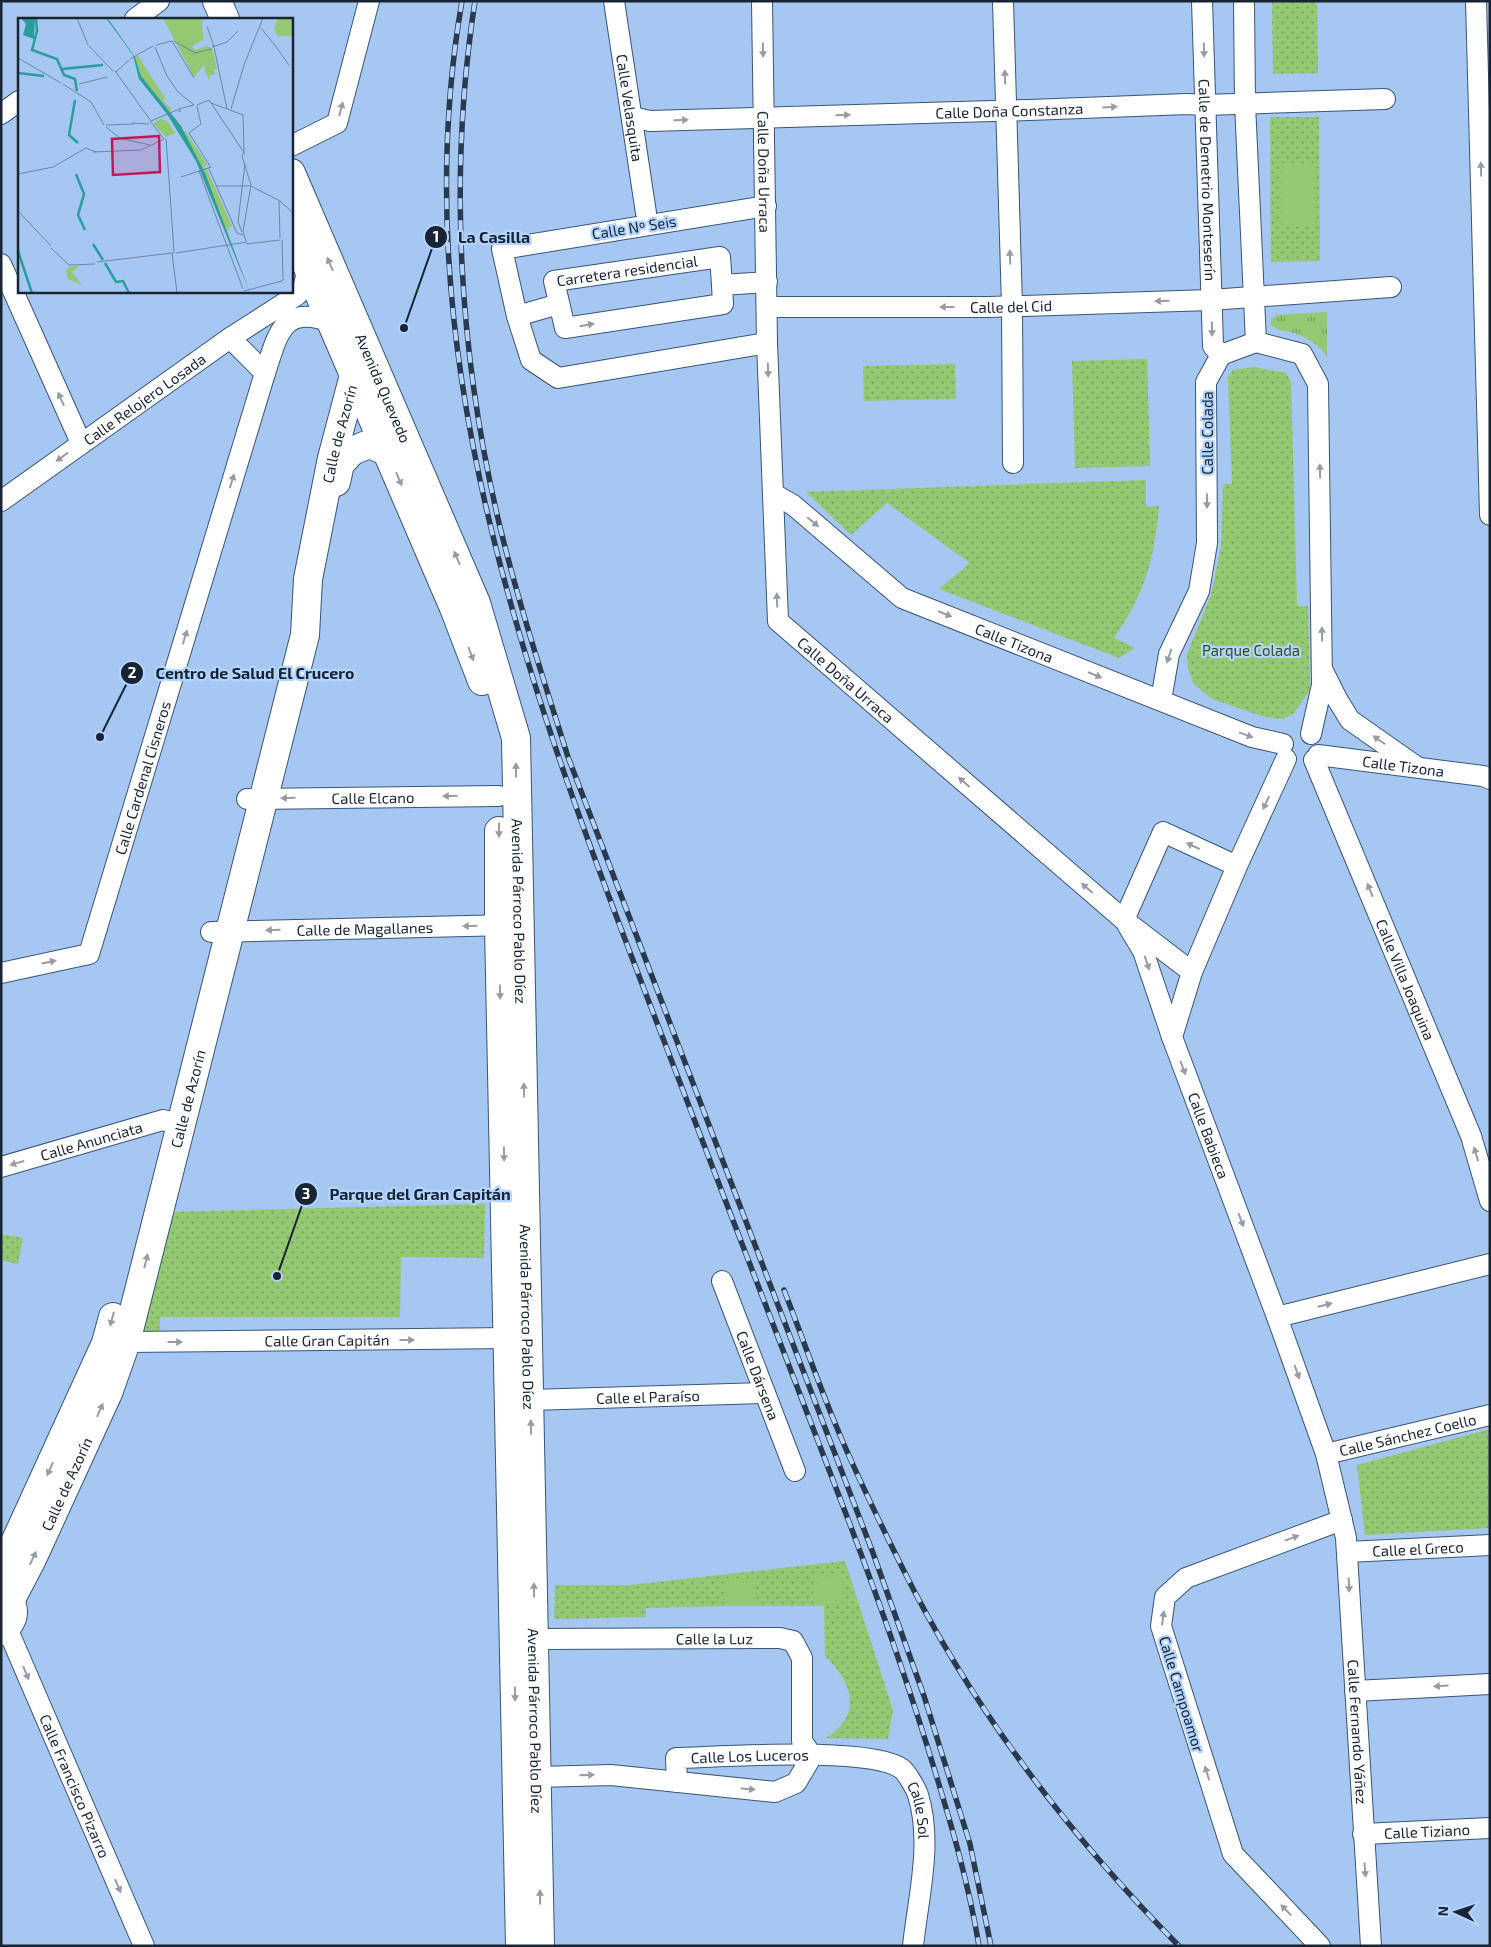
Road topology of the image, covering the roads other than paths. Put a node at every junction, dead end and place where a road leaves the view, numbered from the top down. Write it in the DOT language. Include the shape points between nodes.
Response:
graph roads {
  1 [pos="159,1"];
  2 [pos="199,1"];
  3 [pos="217,1"];
  4 [pos="369,1"];
  5 [pos="614,1"];
  6 [pos="762,1"];
  7 [pos="1003,1"];
  8 [pos="1202,1"];
  9 [pos="1244,1"];
  10 [pos="1476,1"];
  11 [pos="136,18"];
  12 [pos="206,18"];
  13 [pos="225,18"];
  14 [pos="1484,97"];
  15 [pos="1386,99"];
  16 [pos="18,102"];
  17 [pos="1245,104"];
  18 [pos="1205,105"];
  19 [pos="1006,111"];
  20 [pos="1,114"];
  21 [pos="632,118"];
  22 [pos="765,119"];
  23 [pos="292,146"];
  24 [pos="292,176"];
  25 [pos="766,206"];
  26 [pos="646,213"];
  27 [pos="292,226"];
  28 [pos="1,264"];
  29 [pos="308,268"];
  30 [pos="1487,278"];
  31 [pos="767,282"];
  32 [pos="722,285"];
  33 [pos="1392,287"];
  34 [pos="12,296"];
  35 [pos="1254,298"];
  36 [pos="1211,300"];
  37 [pos="289,301"];
  38 [pos="559,304"];
  39 [pos="1012,306"];
  40 [pos="767,307"];
  41 [pos="337,316"];
  42 [pos="517,316"];
  43 [pos="230,338"];
  44 [pos="1256,342"];
  45 [pos="767,343"];
  46 [pos="1221,355"];
  47 [pos="265,373"];
  48 [pos="367,378"];
  49 [pos="368,407"];
  50 [pos="81,443"];
  51 [pos="386,451"];
  52 [pos="352,452"];
  53 [pos="1013,463"];
  54 [pos="774,494"];
  55 [pos="326,495"];
  56 [pos="1,501"];
  57 [pos="1490,515"];
  58 [pos="465,606"];
  59 [pos="1322,668"];
  60 [pos="1161,700"];
  61 [pos="1311,734"];
  62 [pos="1284,751"];
  63 [pos="1316,757"];
  64 [pos="1419,768"];
  65 [pos="1486,778"];
  66 [pos="1490,795"];
  67 [pos="499,796"];
  68 [pos="255,799"];
  69 [pos="1237,866"];
  70 [pos="1124,920"];
  71 [pos="509,925"];
  72 [pos="220,931"];
  73 [pos="1,972"];
  74 [pos="1192,972"];
  75 [pos="1172,1037"];
  76 [pos="172,1123"];
  77 [pos="1,1167"];
  78 [pos="1490,1201"];
  79 [pos="1490,1264"];
  80 [pos="722,1281"];
  81 [pos="1277,1317"];
  82 [pos="518,1338"];
  83 [pos="126,1342"];
  84 [pos="765,1392"];
  85 [pos="530,1400"];
  86 [pos="1490,1414"];
  87 [pos="1326,1454"];
  88 [pos="795,1471"];
  89 [pos="1342,1520"];
  90 [pos="1490,1545"];
  91 [pos="1347,1552"];
  92 [pos="1,1573"];
  93 [pos="6,1597"];
  94 [pos="4,1630"];
  95 [pos="525,1642"];
  96 [pos="1490,1684"];
  97 [pos="1355,1690"];
  98 [pos="812,1756"];
  99 [pos="538,1777"];
  100 [pos="677,1782"];
  101 [pos="1490,1828"];
  102 [pos="1363,1834"];
  103 [pos="144,1946"];
  104 [pos="520,1946"];
  105 [pos="540,1946"];
  106 [pos="913,1946"];
  107 [pos="1320,1946"];
  108 [pos="1371,1946"];
  1 -- 11 [label="street"];
  2 -- 12 [label="main road"];
  3 -- 13 [label="main road"];
  23 -- 4 [label="street, one-way" via="338,123"];
  5 -- 21 [label="street, Calle Velasquita"];
  6 -- 22 [label="street, Calle Doña Urraca, one-way"];
  19 -- 7 [label="street, one-way"];
  8 -- 18 [label="street, Calle de Demetrio Monteserín, one-way"];
  9 -- 17 [label="street"];
  10 -- 14 [label="street"];
  30 -- 14 [label="street, one-way"];
  15 -- 17 [label="street, Calle Doña Constanza"];
  16 -- 20 [label="street"];
  17 -- 18 [label="street, Calle Doña Constanza"];
  17 -- 35 [label="street"];
  19 -- 18 [label="street, Calle Doña Constanza, one-way"];
  18 -- 36 [label="street, Calle de Demetrio Monteserín"];
  22 -- 19 [label="street, Calle Doña Constanza, one-way"];
  39 -- 19 [label="street, one-way"];
  21 -- 22 [label="street, Calle Doña Constanza, one-way" via="650,121"];
  21 -- 26 [label="street, Calle Velasquita"];
  22 -- 25 [label="street, Calle Doña Urraca"];
  41 -- 24 [label="main road, Avenida Quevedo, one-way"];
  25 -- 31 [label="street, Calle Doña Urraca"];
  25 -- 42 [label="street, Calle Nº Seis" via="502,249"];
  27 -- 29 [label="main road, Avenida Quevedo"];
  28 -- 34 [label="street"];
  29 -- 37 [label="street, Calle Relojero Losada" via="302,289"];
  29 -- 41 [label="main road, Avenida Quevedo"];
  30 -- 57 [label="street"];
  31 -- 32 [label="street"];
  31 -- 40 [label="street, Calle Doña Urraca"];
  38 -- 32 [label="street, Carretera residencial, one-way" via="565,328 723,304"];
  32 -- 38 [label="street, Carretera residencial" via="720,257 554,281"];
  33 -- 35 [label="street, Calle del Cid"];
  50 -- 34 [label="street, one-way"];
  35 -- 36 [label="street, Calle del Cid"];
  35 -- 44 [label="street"];
  36 -- 39 [label="street, Calle del Cid, one-way"];
  36 -- 46 [label="street, Calle de Demetrio Monteserín, one-way" via="1213,346"];
  37 -- 41 [label="street, Calle Relojero Losada" via="299,297"];
  37 -- 43 [label="street, Calle Relojero Losada"];
  38 -- 42 [label="street"];
  39 -- 40 [label="street, Calle del Cid, one-way"];
  39 -- 53 [label="street"];
  40 -- 45 [label="street, Calle Doña Urraca"];
  41 -- 47 [label="street, Calle Cardenal Cisneros" via="297,316 282,326"];
  41 -- 48 [label="main road, Avenida Quevedo"];
  42 -- 45 [label="street" via="531,360 558,378"];
  43 -- 47 [label="street"];
  43 -- 50 [label="street, Calle Relojero Losada"];
  44 -- 46 [label="street"];
  59 -- 44 [label="street, one-way" via="1318,384 1302,354"];
  45 -- 54 [label="street, Calle Doña Urraca, one-way"];
  46 -- 60 [label="street, Calle Colada, one-way" via="1206,382 1206,553 1199,591 1169,654"];
  73 -- 47 [label="street, Calle Cardenal Cisneros, one-way" via="90,954"];
  48 -- 49 [label="main road"];
  48 -- 55 [label="main road, Calle de Azorín" via="332,458"];
  58 -- 48 [label="main road, Avenida Quevedo, one-way"];
  49 -- 51 [label="main road, Avenida Quevedo"];
  49 -- 52 [label="main road"];
  50 -- 56 [label="street, Calle Relojero Losada, one-way"];
  51 -- 52 [label="main road, Calle de Azorín" via="369,444"];
  51 -- 58 [label="main road, Avenida Quevedo, one-way"];
  52 -- 55 [label="main road, Calle de Azorín" via="340,464 336,480"];
  54 -- 60 [label="street, Calle Tizona, one-way" via="793,505 902,598"];
  70 -- 54 [label="street, Calle Doña Urraca, one-way" via="778,621"];
  55 -- 68 [label="main road, Calle de Azorín" via="308,579 299,594"];
  58 -- 67 [label="main road, Avenida Párroco Pablo Díez, one-way" via="497,735"];
  71 -- 58 [label="main road, Avenida Párroco Pablo Díez, one-way" via="516,738"];
  59 -- 61 [label="street" via="1322,685"];
  64 -- 59 [label="street, one-way" via="1350,720"];
  60 -- 62 [label="street, Calle Tizona, one-way"];
  61 -- 62 [label="street" via="1296,731 1290,734"];
  61 -- 63 [label="street" via="1317,740"];
  62 -- 63 [label="street" via="1291,764 1302,767"];
  62 -- 69 [label="street, one-way"];
  63 -- 64 [label="street, Calle Tizona"];
  78 -- 63 [label="street, Calle Villa Joaquina, one-way" via="1471,1136"];
  64 -- 65 [label="street, Calle Tizona"];
  65 -- 66 [label="street"];
  67 -- 68 [label="street, Calle Elcano, one-way"];
  67 -- 71 [label="main road, Avenida Párroco Pablo Díez, one-way"];
  68 -- 72 [label="main road, Calle de Azorín"];
  69 -- 70 [label="street, one-way" via="1163,832"];
  69 -- 74 [label="street"];
  70 -- 74 [label="street, Calle Doña Urraca"];
  70 -- 75 [label="street, Calle Doña Urraca, one-way" via="1143,952"];
  71 -- 72 [label="street, Calle de Magallanes, one-way"];
  71 -- 82 [label="main road, Avenida Párroco Pablo Díez"];
  72 -- 76 [label="main road, Calle de Azorín"];
  74 -- 75 [label="street"];
  75 -- 81 [label="street, Calle Babieca, one-way"];
  76 -- 77 [label="street, Calle Anunciata, one-way"];
  83 -- 76 [label="main road, Calle de Azorín, one-way"];
  76 -- 92 [label="main road, Calle de Azorín, one-way" via="106,1343"];
  81 -- 79 [label="street, one-way"];
  80 -- 84 [label="street, Calle Dársena"];
  81 -- 87 [label="street, Calle Babieca, one-way"];
  83 -- 82 [label="street, Calle Gran Capitán, one-way"];
  82 -- 85 [label="main road, Avenida Párroco Pablo Díez"];
  82 -- 95 [label="main road, Avenida Párroco Pablo Díez"];
  93 -- 83 [label="main road, Calle de Azorín, one-way" via="32,1559 108,1392"];
  84 -- 85 [label="street, Calle el Paraíso"];
  84 -- 88 [label="street, Calle Dársena"];
  95 -- 85 [label="main road, Avenida Párroco Pablo Díez, one-way"];
  86 -- 87 [label="street, Calle Sánchez Coello"];
  87 -- 89 [label="street, Calle Babieca"];
  89 -- 91 [label="street, Calle Fernando Yáñez"];
  107 -- 89 [label="street, Calle Campoamor, one-way" via="1233,1854 1161,1626 1166,1597 1186,1578"];
  90 -- 91 [label="street, Calle el Greco"];
  91 -- 97 [label="street, Calle Fernando Yáñez, one-way"];
  93 -- 94 [label="main road" via="13,1618"];
  94 -- 103 [label="street, Calle Francisco Pizarro, one-way"];
  95 -- 98 [label="street, Calle la Luz" via="780,1638 792,1641 802,1658 802,1741"];
  95 -- 99 [label="main road, Avenida Párroco Pablo Díez"];
  95 -- 104 [label="main road, Avenida Párroco Pablo Díez, one-way"];
  96 -- 97 [label="street, one-way"];
  97 -- 102 [label="street, Calle Fernando Yáñez"];
  100 -- 98 [label="street, Calle Los Luceros, one-way" via="775,1792 796,1783"];
  98 -- 100 [label="street, Calle Los Luceros" via="676,1758"];
  98 -- 106 [label="street, Calle Sol" via="872,1758 902,1770 918,1794 925,1839"];
  99 -- 100 [label="street, Calle Los Luceros, one-way" via="610,1775"];
  105 -- 99 [label="main road, Avenida Párroco Pablo Díez, one-way"];
  101 -- 102 [label="street, Calle Tiziano"];
  102 -- 108 [label="street, Calle Fernando Yáñez, one-way"];
}
